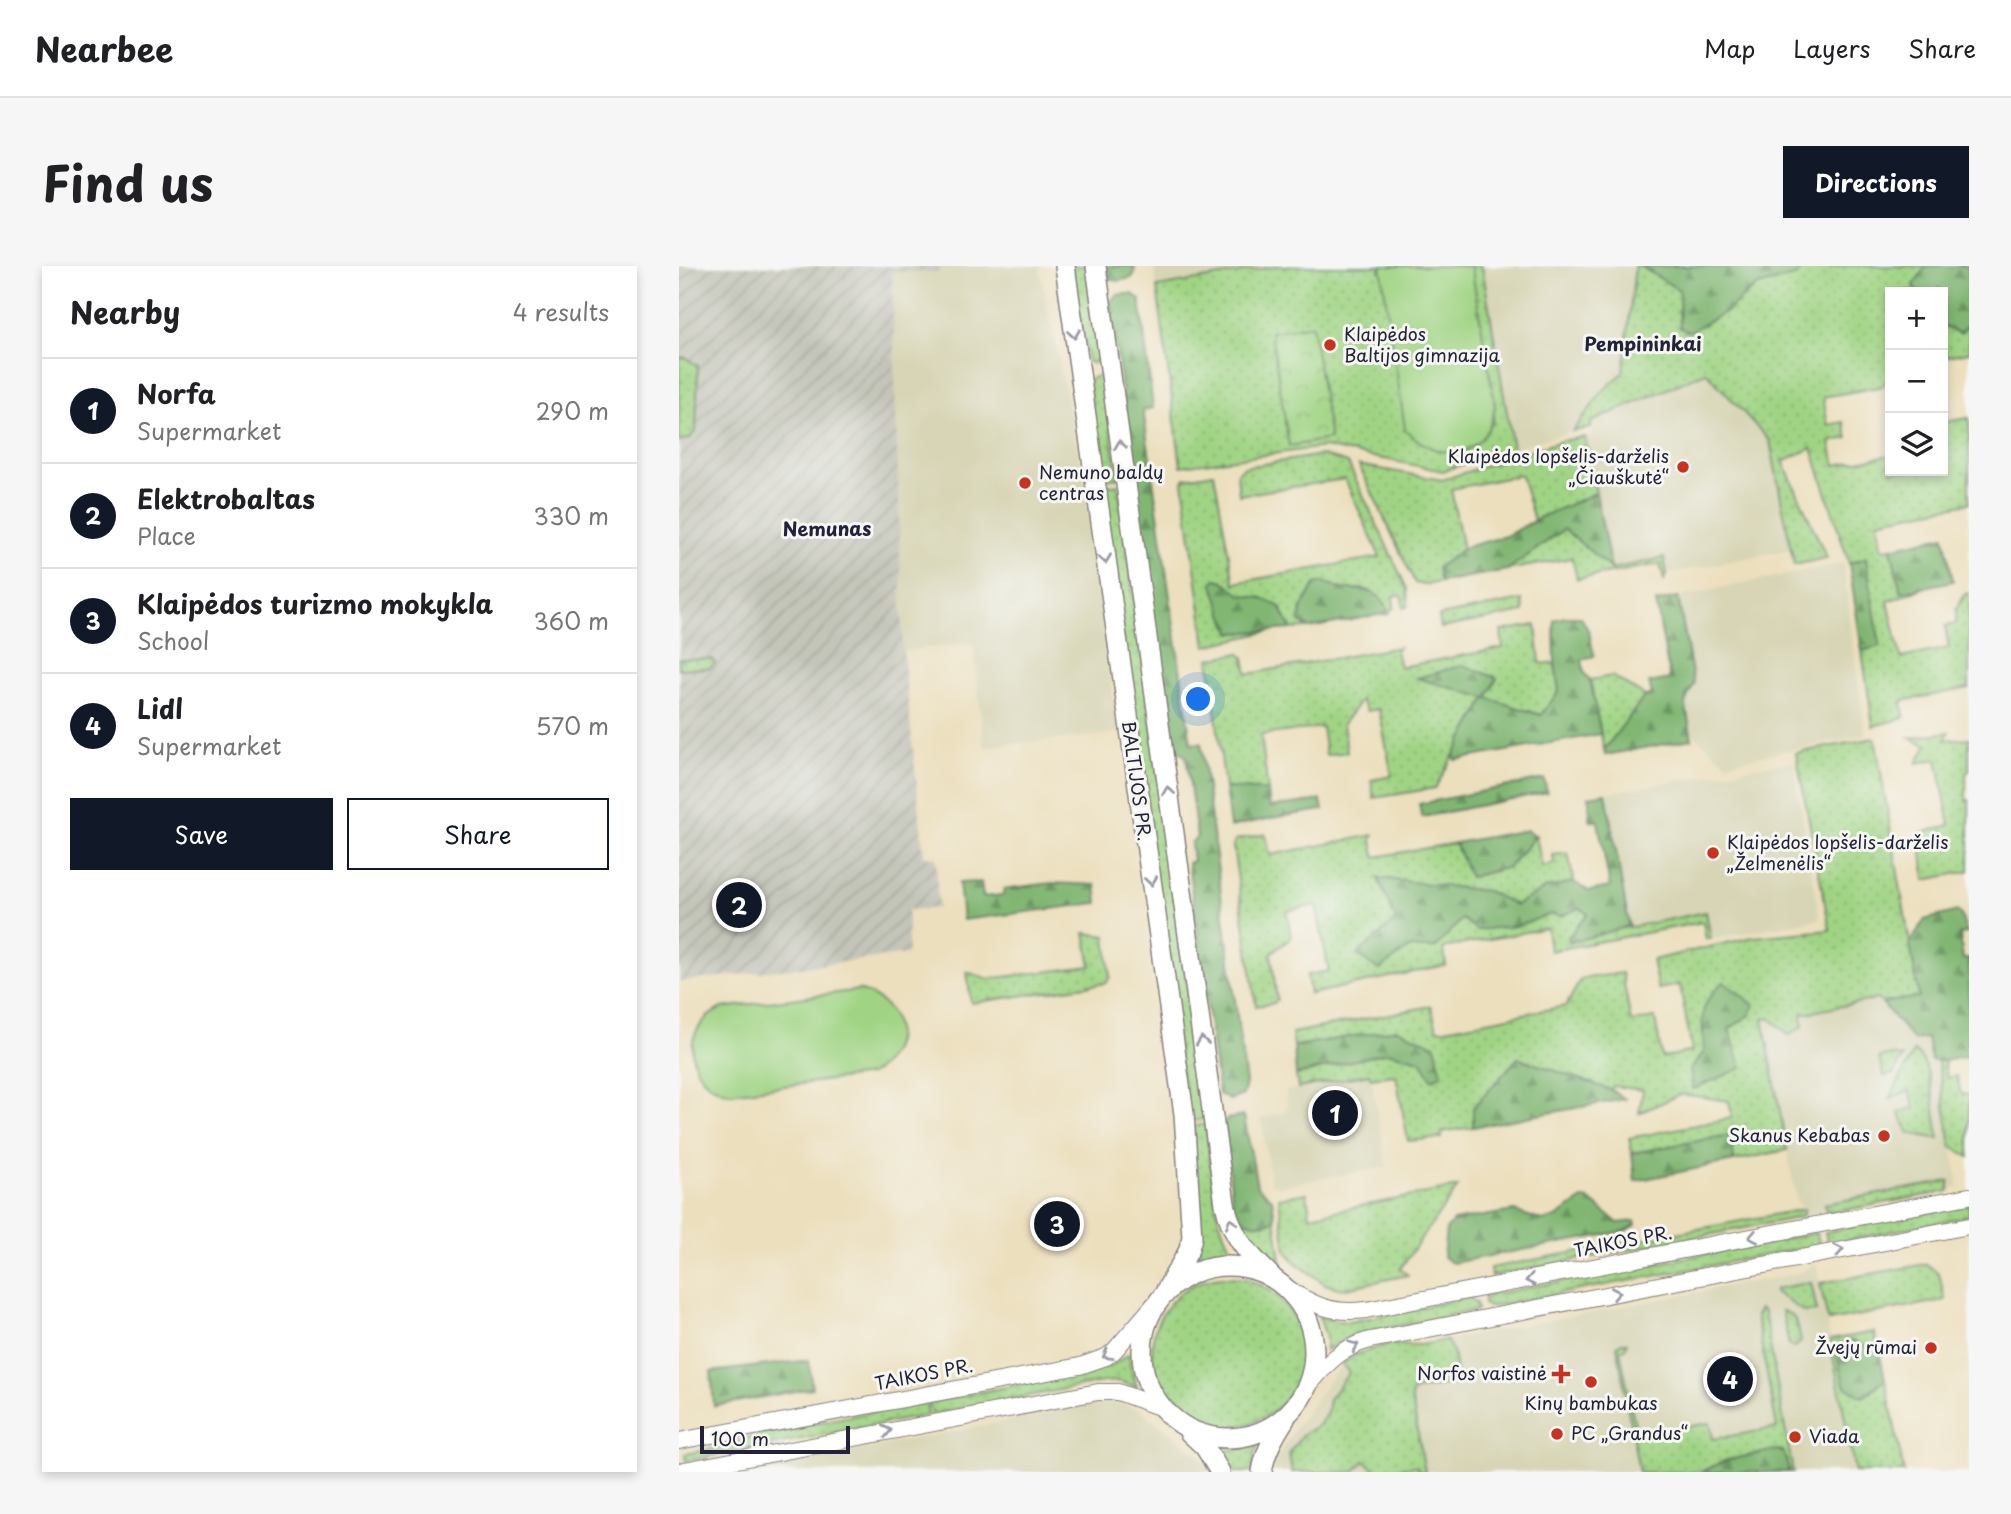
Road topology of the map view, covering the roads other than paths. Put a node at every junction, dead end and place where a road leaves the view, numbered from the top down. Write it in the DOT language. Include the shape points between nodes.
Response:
graph roads {
  1 [pos="1065,266"];
  2 [pos="1096,266"];
  3 [pos="1108,356"];
  4 [pos="1079,362"];
  5 [pos="1969,1196"];
  6 [pos="1969,1226"];
  7 [pos="1280,1283"];
  8 [pos="1166,1290"];
  9 [pos="1153,1306"];
  10 [pos="1304,1391"];
  11 [pos="1162,1408"];
  12 [pos="1289,1413"];
  13 [pos="1181,1425"];
  14 [pos="679,1441"];
  15 [pos="679,1471"];
  16 [pos="1220,1472"];
  17 [pos="1262,1472"];
  1 -- 4 [label="highway, BALTIJOS PR., one-way"];
  2 -- 3 [label="highway, BALTIJOS PR."];
  3 -- 4 [label="highway" via="1103,368 1093,373"];
  7 -- 3 [label="highway, BALTIJOS PR., one-way" via="1243,1248 1233,1233 1225,1204"];
  4 -- 8 [label="highway, BALTIJOS PR., one-way" via="1184,1114 1192,1237"];
  5 -- 7 [label="main road, TAIKOS PR., one-way" via="1366,1310 1331,1311"];
  10 -- 6 [label="main road, one-way" via="1337,1354 1370,1340"];
  7 -- 8 [label="highway" via="1254,1269 1222,1265 1184,1276"];
  7 -- 10 [label="highway" via="1303,1308 1312,1331 1313,1368"];
  8 -- 9 [label="highway"];
  9 -- 11 [label="highway" via="1141,1348 1143,1370"];
  9 -- 14 [label="main road, TAIKOS PR., one-way" via="1115,1351 1080,1366"];
  10 -- 12 [label="highway"];
  11 -- 13 [label="highway"];
  15 -- 11 [label="main road, one-way" via="1098,1392 1118,1392"];
  12 -- 13 [label="highway" via="1245,1436 1212,1437"];
  12 -- 17 [label="highway" via="1272,1439"];
  13 -- 16 [label="highway" via="1205,1447"];
}
